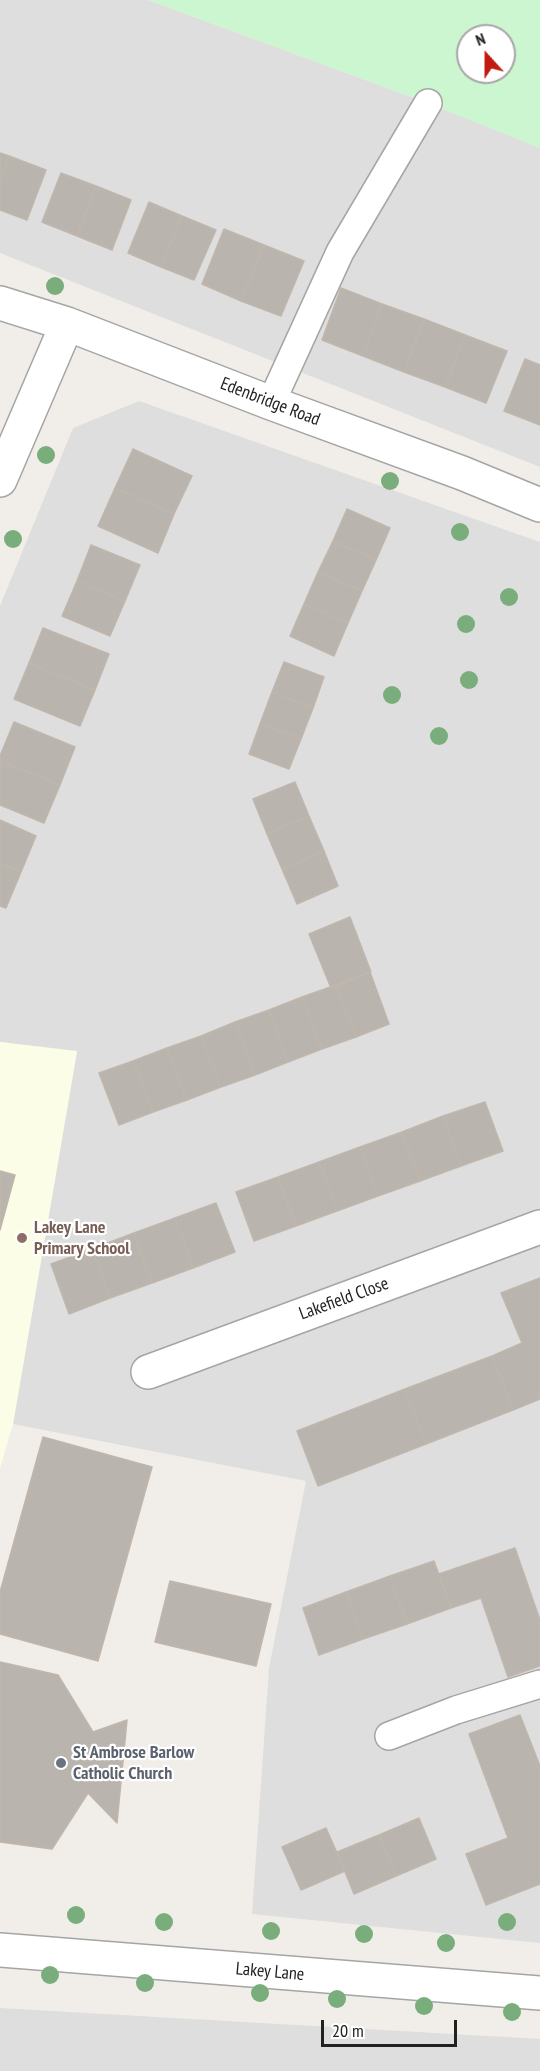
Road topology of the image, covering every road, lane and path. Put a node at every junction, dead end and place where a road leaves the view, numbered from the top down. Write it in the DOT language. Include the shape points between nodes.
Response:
graph roads {
  1 [pos="428,103"];
  2 [pos="0,303"];
  3 [pos="67,324"];
  4 [pos="271,403"];
  5 [pos="0,480"];
  6 [pos="540,505"];
  7 [pos="540,1227"];
  8 [pos="148,1372"];
  9 [pos="540,1684"];
  10 [pos="389,1736"];
  11 [pos="0,1950"];
  12 [pos="540,1993"];
  1 -- 4 [label="lane" via="340,252"];
  2 -- 3 [label="street, Edenbridge Road"];
  3 -- 4 [label="street, Edenbridge Road"];
  3 -- 5 [label="street"];
  4 -- 6 [label="street, Edenbridge Road"];
  7 -- 8 [label="street, Lakefield Close"];
  9 -- 10 [label="lane"];
  11 -- 12 [label="street, Lakey Lane"];
}
